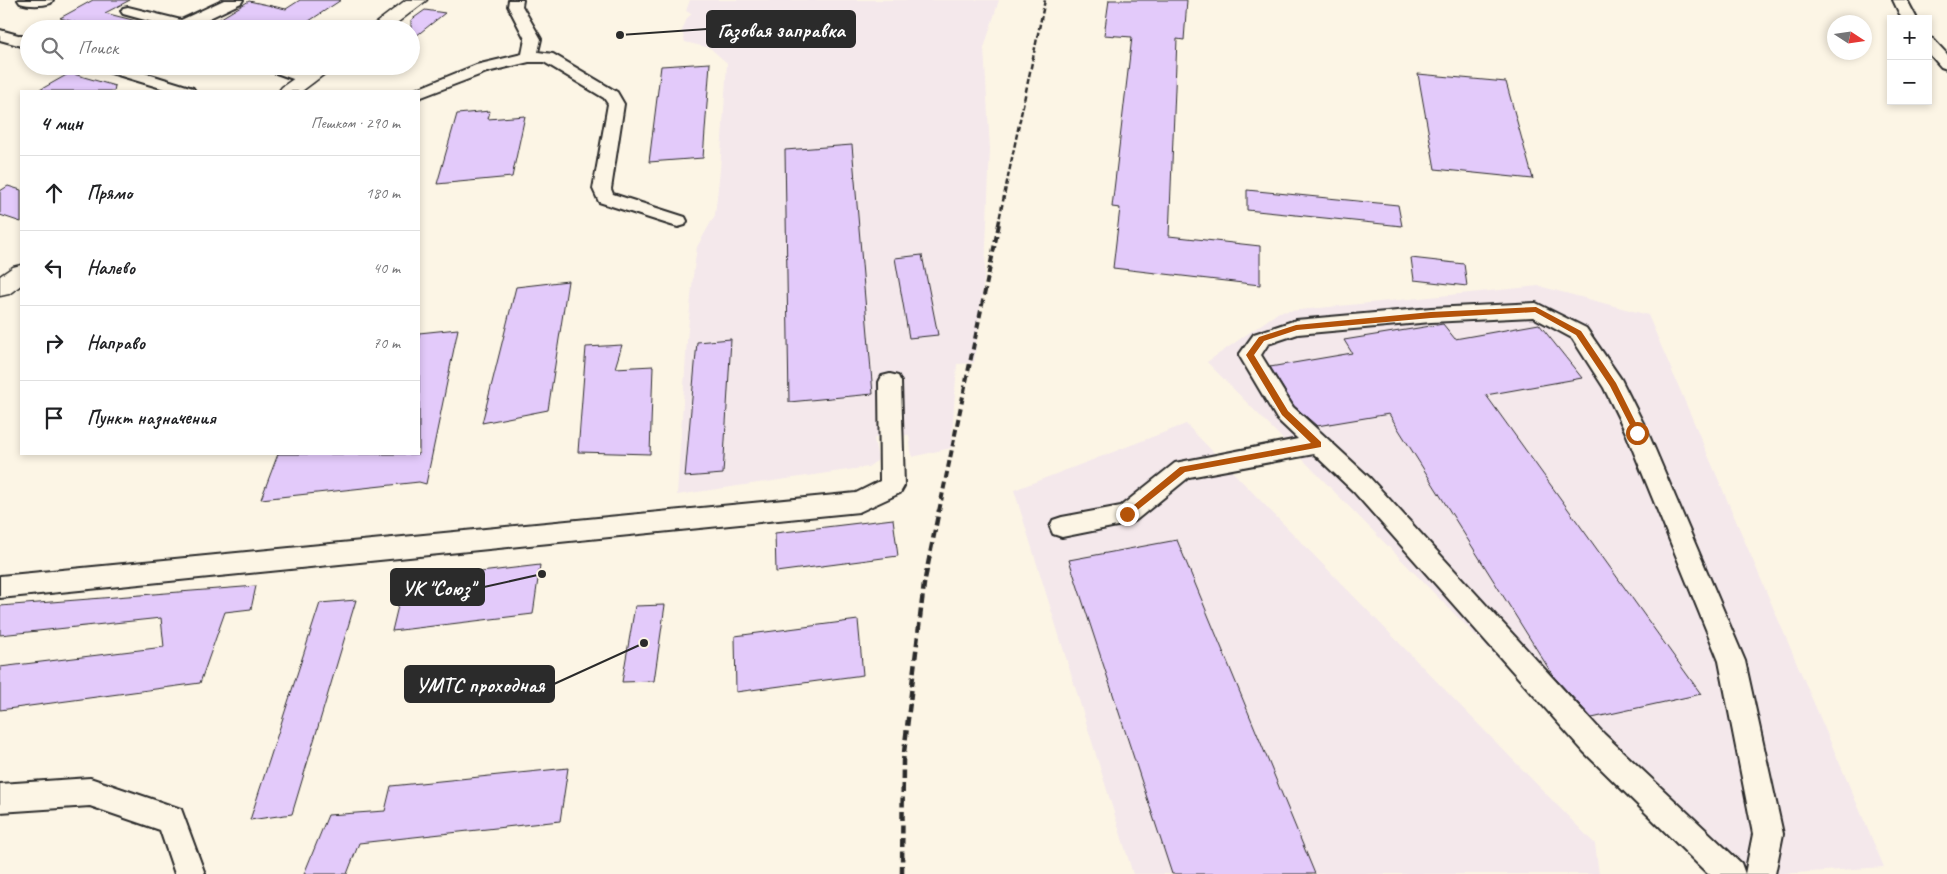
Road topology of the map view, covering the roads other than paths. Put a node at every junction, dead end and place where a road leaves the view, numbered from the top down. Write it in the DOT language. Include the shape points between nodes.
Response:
graph roads {
  1 [pos="25,0"];
  2 [pos="46,0"];
  3 [pos="236,0"];
  4 [pos="418,0"];
  5 [pos="516,0"];
  6 [pos="1900,0"];
  7 [pos="128,11"];
  8 [pos="1908,15"];
  9 [pos="160,20"];
  10 [pos="198,20"];
  11 [pos="390,20"];
  12 [pos="0,35"];
  13 [pos="20,41"];
  14 [pos="1932,47"];
  15 [pos="529,57"];
  16 [pos="1947,64"];
  17 [pos="134,75"];
  18 [pos="296,75"];
  19 [pos="313,75"];
  20 [pos="307,79"];
  21 [pos="183,90"];
  22 [pos="290,90"];
  23 [pos="420,93"];
  24 [pos="678,221"];
  25 [pos="20,274"];
  26 [pos="0,288"];
  27 [pos="890,382"];
  28 [pos="1318,444"];
  29 [pos="1062,527"];
  30 [pos="0,586"];
  31 [pos="0,798"];
  32 [pos="190,874"];
  33 [pos="1730,874"];
  34 [pos="1760,874"];
  1 -- 2 [label="street"];
  3 -- 10 [label="street"];
  4 -- 11 [label="main road"];
  5 -- 15 [label="street" via="515,6 533,39"];
  6 -- 8 [label="street"];
  7 -- 9 [label="street"];
  12 -- 13 [label="street"];
  14 -- 16 [label="street"];
  15 -- 23 [label="street" via="482,68"];
  15 -- 24 [label="street" via="547,57 611,95 616,104 602,189 605,198"];
  17 -- 21 [label="street"];
  18 -- 20 [label="street"];
  19 -- 20 [label="main road"];
  20 -- 22 [label="main road"];
  25 -- 26 [label="main road"];
  27 -- 30 [label="street" via="892,486 859,502"];
  28 -- 29 [label="street" via="1182,469 1127,514"];
  28 -- 33 [label="street" via="1362,485 1594,743"];
  28 -- 34 [label="street" via="1285,413 1250,355 1261,339 1296,327 1536,310 1579,333 1613,385 1637,433 1732,661 1768,834"];
  31 -- 32 [label="street" via="90,792 171,819"];
}
